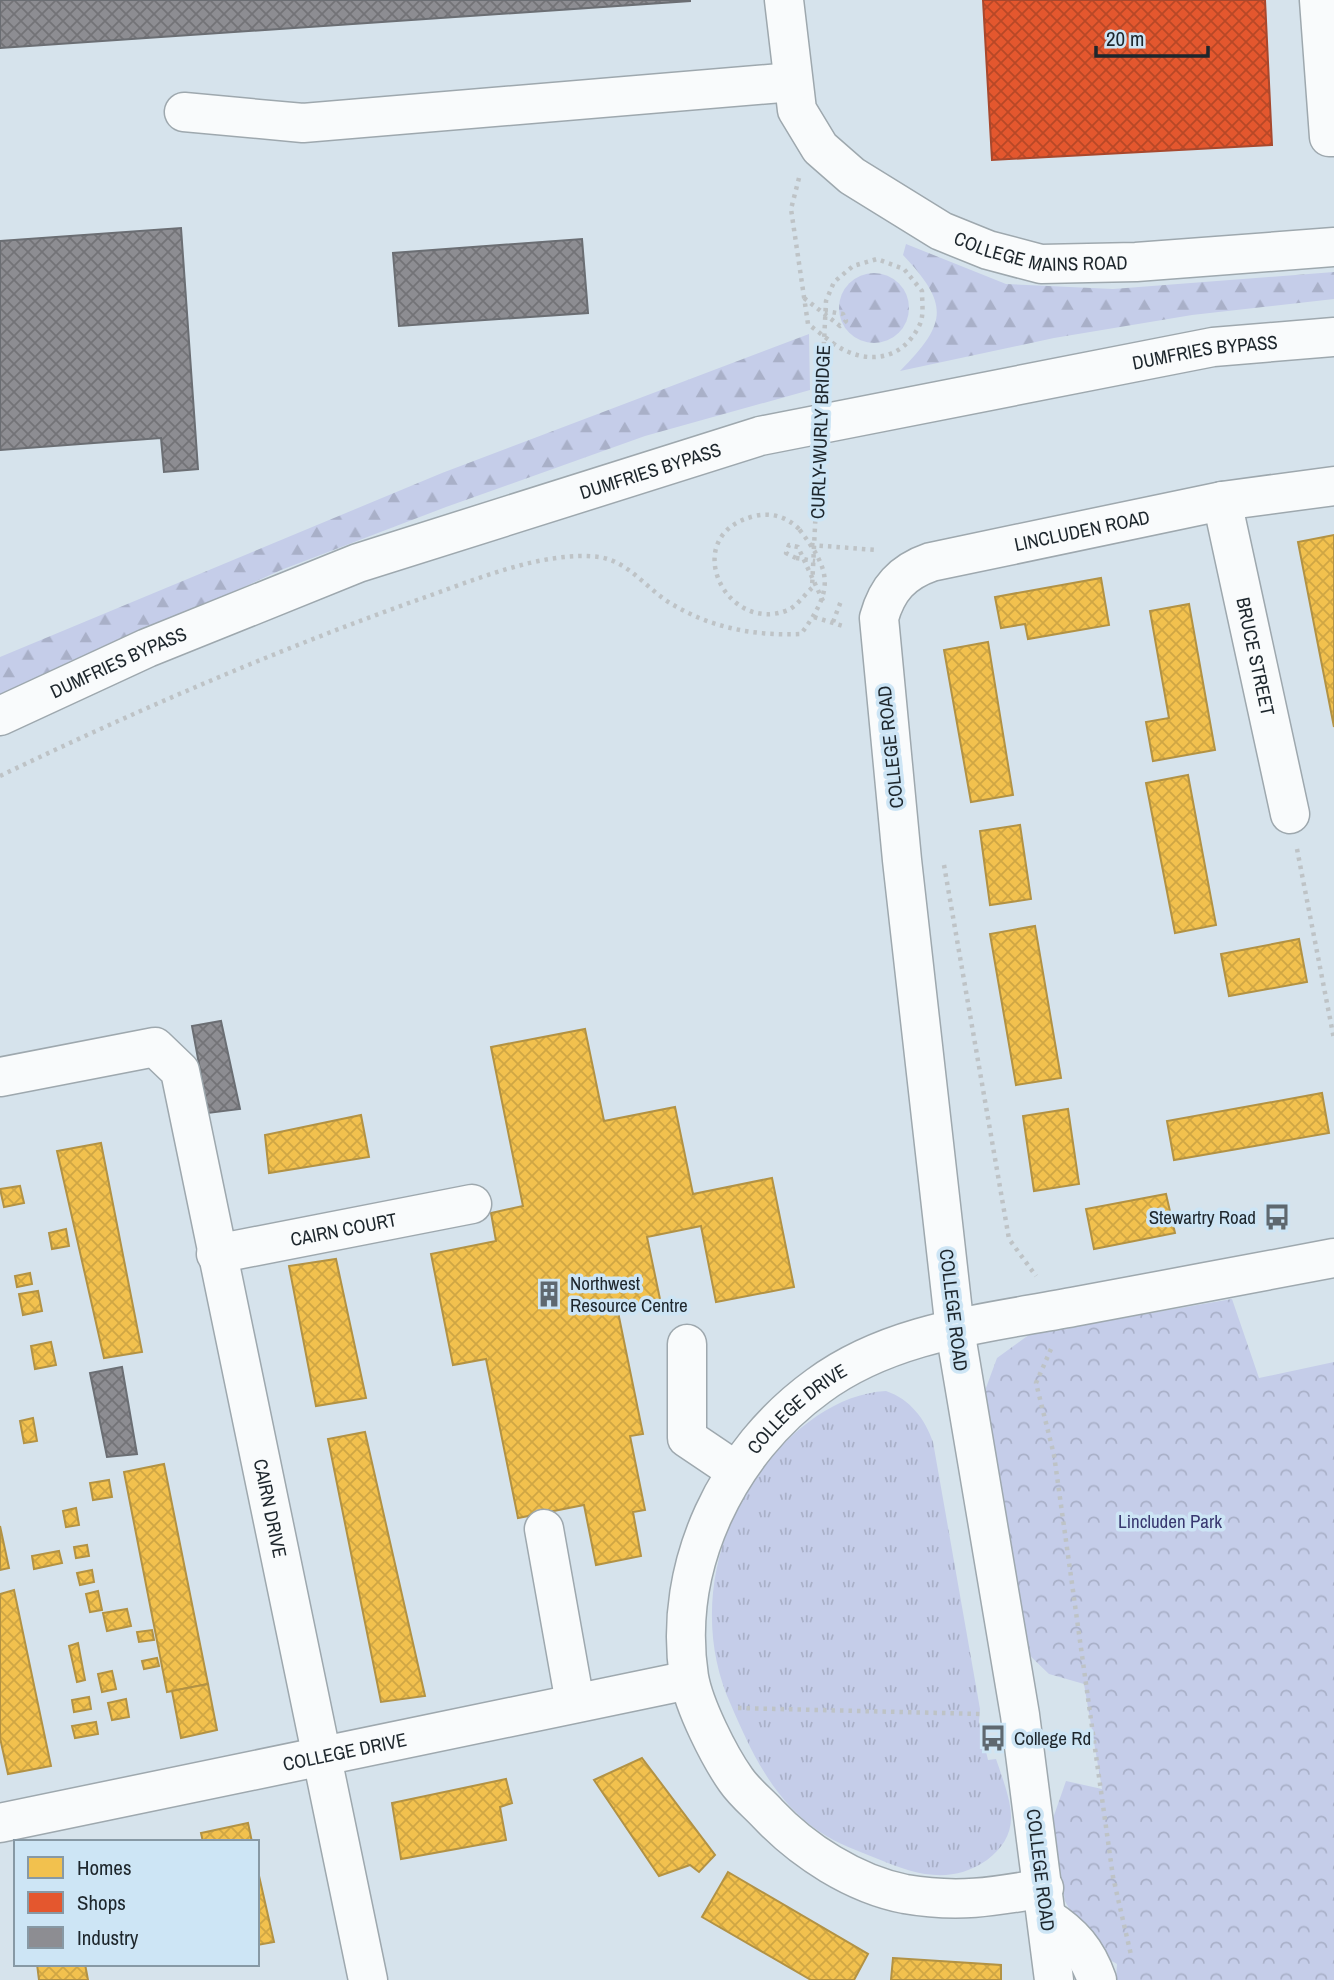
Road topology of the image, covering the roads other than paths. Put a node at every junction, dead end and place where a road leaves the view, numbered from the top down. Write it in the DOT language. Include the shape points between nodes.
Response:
graph roads {
  1 [pos="784,0"];
  2 [pos="1319,0"];
  3 [pos="795,96"];
  4 [pos="184,112"];
  5 [pos="1334,137"];
  6 [pos="1334,247"];
  7 [pos="1334,337"];
  8 [pos="1334,486"];
  9 [pos="1222,501"];
  10 [pos="879,636"];
  11 [pos="0,716"];
  12 [pos="1290,814"];
  13 [pos="0,1077"];
  14 [pos="472,1204"];
  15 [pos="216,1254"];
  16 [pos="1334,1258"];
  17 [pos="955,1330"];
  18 [pos="687,1344"];
  19 [pos="736,1471"];
  20 [pos="544,1529"];
  21 [pos="694,1693"];
  22 [pos="575,1703"];
  23 [pos="322,1755"];
  24 [pos="0,1823"];
  25 [pos="1046,1903"];
  26 [pos="368,1980"];
  27 [pos="1054,1980"];
  28 [pos="1097,1980"];
  1 -- 3 [label="main road"];
  2 -- 5 [label="main road" via="1329,137"];
  3 -- 4 [label="main road" via="303,123"];
  3 -- 6 [label="main road, COLLEGE MAINS ROAD" via="820,148 852,176 941,231 988,250 1041,264 1098,264"];
  7 -- 11 [label="main road, DUMFRIES BYPASS" via="1213,347 760,436 358,563 147,648"];
  8 -- 9 [label="main road, LINCLUDEN ROAD"];
  9 -- 10 [label="main road, LINCLUDEN ROAD" via="917,566 894,584 884,600"];
  9 -- 12 [label="main road, BRUCE STREET"];
  10 -- 17 [label="main road, COLLEGE ROAD"];
  13 -- 15 [label="main road, CAIRN DRIVE" via="155,1047 180,1070"];
  14 -- 15 [label="main road, CAIRN COURT"];
  15 -- 23 [label="main road, CAIRN DRIVE"];
  16 -- 17 [label="main road"];
  17 -- 19 [label="main road, COLLEGE DRIVE" via="891,1347 820,1384 760,1438"];
  17 -- 25 [label="main road, COLLEGE ROAD" via="1020,1715"];
  18 -- 19 [label="main road" via="687,1438"];
  19 -- 21 [label="main road, COLLEGE DRIVE" via="718,1502 694,1571 687,1643"];
  20 -- 22 [label="main road"];
  21 -- 22 [label="main road, COLLEGE DRIVE"];
  21 -- 25 [label="main road, COLLEGE DRIVE" via="736,1781 787,1834 839,1870 903,1893"];
  22 -- 23 [label="main road, COLLEGE DRIVE"];
  23 -- 24 [label="main road, COLLEGE DRIVE"];
  23 -- 26 [label="main road, CAIRN DRIVE"];
  25 -- 27 [label="main road, COLLEGE ROAD"];
  25 -- 28 [label="main road" via="1091,1961"];
}
